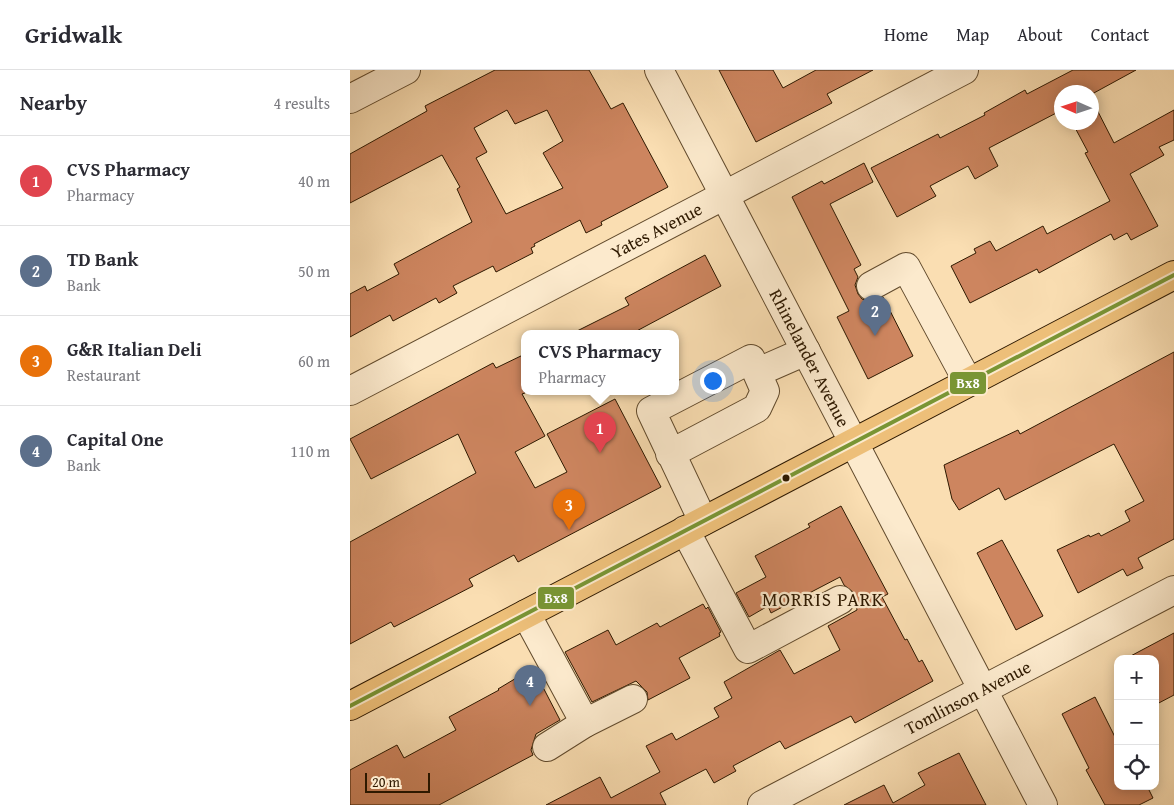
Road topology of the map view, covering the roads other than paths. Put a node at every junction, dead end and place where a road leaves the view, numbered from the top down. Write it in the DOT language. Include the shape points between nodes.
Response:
graph roads {
  1 [pos="406,70"];
  2 [pos="659,70"];
  3 [pos="964,70"];
  4 [pos="350,99"];
  5 [pos="725,195"];
  6 [pos="1174,275"];
  7 [pos="871,286"];
  8 [pos="806,351"];
  9 [pos="758,372"];
  10 [pos="968,382"];
  11 [pos="350,392"];
  12 [pos="853,443"];
  13 [pos="670,454"];
  14 [pos="694,526"];
  15 [pos="1174,590"];
  16 [pos="840,600"];
  17 [pos="526,614"];
  18 [pos="983,690"];
  19 [pos="633,699"];
  20 [pos="350,706"];
  21 [pos="585,723"];
  22 [pos="547,747"];
  23 [pos="762,805"];
  24 [pos="1043,805"];
  1 -- 4 [label="street"];
  2 -- 5 [label="street, Rhinelander Avenue"];
  3 -- 5 [label="street, Yates Avenue"];
  5 -- 8 [label="street, Rhinelander Avenue"];
  5 -- 11 [label="street, Yates Avenue"];
  6 -- 10 [label="main road"];
  7 -- 10 [label="street" via="906,267"];
  8 -- 9 [label="street"];
  8 -- 12 [label="street, Rhinelander Avenue"];
  9 -- 13 [label="street" via="765,391 757,408"];
  9 -- 13 [label="street" via="751,359 651,411"];
  10 -- 12 [label="main road"];
  12 -- 14 [label="main road"];
  12 -- 18 [label="street, Rhinelander Avenue"];
  13 -- 14 [label="street"];
  14 -- 16 [label="street" via="748,649"];
  14 -- 17 [label="main road"];
  15 -- 18 [label="street, Tomlinson Avenue"];
  17 -- 20 [label="main road"];
  17 -- 21 [label="street"];
  18 -- 23 [label="street, Tomlinson Avenue"];
  18 -- 24 [label="street, Rhinelander Avenue"];
  19 -- 21 [label="street"];
  21 -- 22 [label="street"];
}
